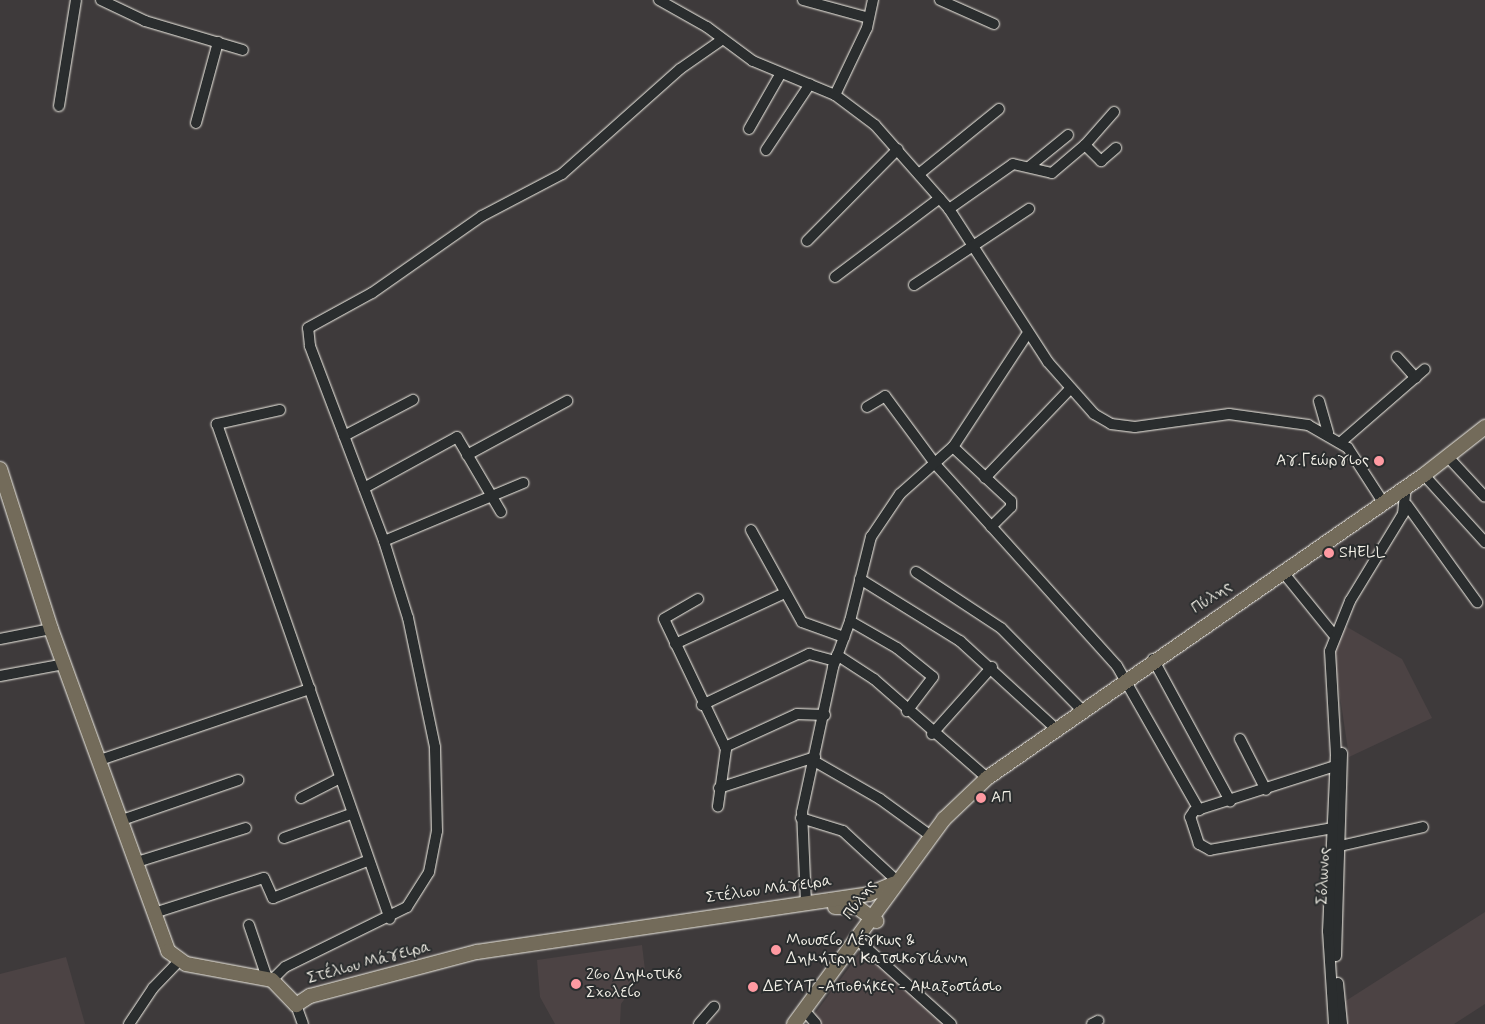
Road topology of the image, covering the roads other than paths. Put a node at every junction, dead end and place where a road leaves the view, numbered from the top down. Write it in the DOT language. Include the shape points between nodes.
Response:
graph roads {
  1 [pos="76,0"];
  2 [pos="101,0"];
  3 [pos="659,0"];
  4 [pos="803,0"];
  5 [pos="873,0"];
  6 [pos="940,0"];
  7 [pos="869,18"];
  8 [pos="994,24"];
  9 [pos="723,39"];
  10 [pos="218,42"];
  11 [pos="243,50"];
  12 [pos="781,73"];
  13 [pos="810,84"];
  14 [pos="836,95"];
  15 [pos="59,106"];
  16 [pos="999,110"];
  17 [pos="1114,112"];
  18 [pos="196,123"];
  19 [pos="749,129"];
  20 [pos="1068,135"];
  21 [pos="1085,145"];
  22 [pos="1116,148"];
  23 [pos="898,149"];
  24 [pos="766,150"];
  25 [pos="1030,166"];
  26 [pos="919,174"];
  27 [pos="940,198"];
  28 [pos="949,209"];
  29 [pos="1029,209"];
  30 [pos="807,241"];
  31 [pos="972,243"];
  32 [pos="835,277"];
  33 [pos="914,285"];
  34 [pos="1028,333"];
  35 [pos="1397,357"];
  36 [pos="1425,369"];
  37 [pos="1416,378"];
  38 [pos="1070,389"];
  39 [pos="413,400"];
  40 [pos="567,401"];
  41 [pos="1319,401"];
  42 [pos="867,407"];
  43 [pos="280,410"];
  44 [pos="1485,427"];
  45 [pos="1328,433"];
  46 [pos="344,436"];
  47 [pos="1341,442"];
  48 [pos="953,448"];
  49 [pos="467,455"];
  50 [pos="1448,457"];
  51 [pos="936,465"];
  52 [pos="0,469"];
  53 [pos="1424,475"];
  54 [pos="985,478"];
  55 [pos="522,483"];
  56 [pos="1406,486"];
  57 [pos="364,488"];
  58 [pos="492,496"];
  59 [pos="1485,497"];
  60 [pos="1383,502"];
  61 [pos="1407,504"];
  62 [pos="501,512"];
  63 [pos="991,527"];
  64 [pos="751,530"];
  65 [pos="384,541"];
  66 [pos="1485,542"];
  67 [pos="1282,571"];
  68 [pos="916,572"];
  69 [pos="860,578"];
  70 [pos="785,593"];
  71 [pos="698,599"];
  72 [pos="1477,602"];
  73 [pos="850,621"];
  74 [pos="51,629"];
  75 [pos="1334,635"];
  76 [pos="844,637"];
  77 [pos="0,639"];
  78 [pos="675,644"];
  79 [pos="836,658"];
  80 [pos="1154,659"];
  81 [pos="64,664"];
  82 [pos="992,668"];
  83 [pos="0,676"];
  84 [pos="1126,679"];
  85 [pos="310,689"];
  86 [pos="702,705"];
  87 [pos="1082,710"];
  88 [pos="907,711"];
  89 [pos="825,715"];
  90 [pos="1055,728"];
  91 [pos="1335,730"];
  92 [pos="932,734"];
  93 [pos="1240,739"];
  94 [pos="725,747"];
  95 [pos="815,759"];
  96 [pos="100,760"];
  97 [pos="1335,766"];
  98 [pos="340,778"];
  99 [pos="987,778"];
  100 [pos="238,780"];
  101 [pos="719,788"];
  102 [pos="1266,790"];
  103 [pos="301,798"];
  104 [pos="962,802"];
  105 [pos="1225,803"];
  106 [pos="718,806"];
  107 [pos="1199,810"];
  108 [pos="350,814"];
  109 [pos="801,818"];
  110 [pos="122,820"];
  111 [pos="246,828"];
  112 [pos="1333,828"];
  113 [pos="1423,828"];
  114 [pos="931,836"];
  115 [pos="284,838"];
  116 [pos="1340,846"];
  117 [pos="367,861"];
  118 [pos="137,862"];
  119 [pos="895,882"];
  120 [pos="847,896"];
  121 [pos="806,903"];
  122 [pos="836,907"];
  123 [pos="154,913"];
  124 [pos="876,916"];
  125 [pos="390,919"];
  126 [pos="249,925"];
  127 [pos="859,939"];
  128 [pos="179,961"];
  129 [pos="270,979"];
  130 [pos="296,1005"];
  131 [pos="714,1007"];
  132 [pos="808,1018"];
  133 [pos="129,1024"];
  134 [pos="303,1024"];
  135 [pos="699,1024"];
  136 [pos="794,1024"];
  137 [pos="951,1024"];
  138 [pos="1334,1024"];
  139 [pos="1342,1024"];
  1 -- 15 [label="street"];
  2 -- 10 [label="street" via="140,19"];
  3 -- 9 [label="street"];
  4 -- 7 [label="street"];
  5 -- 7 [label="street"];
  6 -- 8 [label="street"];
  7 -- 14 [label="street"];
  9 -- 12 [label="street" via="753,61"];
  9 -- 46 [label="street" via="680,69 562,174 482,216 372,293 311,324 306,335"];
  10 -- 11 [label="street"];
  10 -- 18 [label="street"];
  12 -- 13 [label="street"];
  12 -- 19 [label="street"];
  13 -- 14 [label="street"];
  13 -- 24 [label="street"];
  14 -- 23 [label="street"];
  16 -- 26 [label="street"];
  17 -- 21 [label="street"];
  20 -- 25 [label="street"];
  21 -- 22 [label="street" via="1101,162"];
  21 -- 25 [label="street" via="1048,174"];
  23 -- 26 [label="street"];
  23 -- 30 [label="street"];
  25 -- 28 [label="street" via="1008,166"];
  26 -- 27 [label="street"];
  27 -- 28 [label="street"];
  27 -- 32 [label="street"];
  28 -- 31 [label="street"];
  29 -- 31 [label="street"];
  31 -- 33 [label="street"];
  31 -- 34 [label="street"];
  34 -- 38 [label="street"];
  34 -- 48 [label="street"];
  35 -- 37 [label="street"];
  36 -- 37 [label="street"];
  37 -- 47 [label="street"];
  38 -- 45 [label="street" via="1094,414 1120,426 1242,414 1288,420"];
  38 -- 54 [label="street"];
  39 -- 46 [label="street"];
  40 -- 49 [label="street"];
  41 -- 45 [label="street"];
  42 -- 51 [label="street" via="886,396"];
  43 -- 85 [label="street" via="217,424"];
  44 -- 50 [label="main road, Πύλης"];
  45 -- 47 [label="street"];
  46 -- 57 [label="street"];
  47 -- 60 [label="street"];
  48 -- 51 [label="street"];
  48 -- 54 [label="street"];
  49 -- 57 [label="street" via="456,437"];
  49 -- 58 [label="street"];
  50 -- 53 [label="main road, Πύλης"];
  50 -- 59 [label="street"];
  51 -- 63 [label="street"];
  51 -- 69 [label="street" via="883,515 870,541"];
  52 -- 74 [label="main road"];
  53 -- 56 [label="main road, Πύλης"];
  53 -- 66 [label="street"];
  54 -- 63 [label="street" via="1012,504"];
  55 -- 58 [label="street"];
  56 -- 60 [label="main road, Πύλης"];
  56 -- 61 [label="street"];
  57 -- 65 [label="street"];
  58 -- 62 [label="street"];
  58 -- 65 [label="street"];
  60 -- 67 [label="main road, Πύλης"];
  61 -- 72 [label="street"];
  61 -- 75 [label="street, Σόλωνος"];
  63 -- 84 [label="street" via="1055,593"];
  64 -- 70 [label="street"];
  65 -- 125 [label="street" via="429,712 438,788 436,840 429,872 407,907"];
  67 -- 75 [label="street"];
  67 -- 80 [label="main road, Πύλης"];
  68 -- 87 [label="street" via="1001,628"];
  69 -- 73 [label="street"];
  69 -- 82 [label="street" via="953,636"];
  70 -- 76 [label="street" via="807,626"];
  70 -- 78 [label="street"];
  71 -- 78 [label="street" via="664,619"];
  73 -- 76 [label="street"];
  73 -- 88 [label="street" via="897,648 933,677"];
  74 -- 77 [label="street"];
  74 -- 81 [label="main road"];
  75 -- 91 [label="street, Σόλωνος" via="1330,671"];
  76 -- 79 [label="street"];
  78 -- 86 [label="street"];
  79 -- 86 [label="street" via="809,654"];
  79 -- 88 [label="street" via="874,679"];
  79 -- 89 [label="street"];
  80 -- 84 [label="main road, Πύλης"];
  80 -- 105 [label="street" via="1225,791"];
  81 -- 83 [label="street"];
  81 -- 96 [label="main road"];
  82 -- 90 [label="street"];
  82 -- 92 [label="street"];
  84 -- 87 [label="main road, Πύλης"];
  84 -- 107 [label="street"];
  85 -- 96 [label="street"];
  85 -- 98 [label="street"];
  86 -- 94 [label="street"];
  87 -- 90 [label="main road, Πύλης"];
  88 -- 92 [label="street"];
  89 -- 94 [label="street" via="797,714"];
  89 -- 95 [label="street"];
  90 -- 99 [label="main road, Πύλης"];
  91 -- 97 [label="street, Σόλωνος"];
  91 -- 116 [label="street, Σόλωνος" via="1344,782"];
  92 -- 99 [label="street"];
  93 -- 102 [label="street"];
  94 -- 101 [label="street"];
  95 -- 101 [label="street"];
  95 -- 109 [label="street"];
  95 -- 114 [label="street" via="880,799"];
  96 -- 110 [label="main road"];
  97 -- 102 [label="street"];
  97 -- 112 [label="street, Σόλωνος"];
  98 -- 103 [label="street"];
  98 -- 108 [label="street"];
  99 -- 104 [label="main road, Πύλης"];
  100 -- 110 [label="street"];
  101 -- 106 [label="street"];
  102 -- 105 [label="street"];
  104 -- 114 [label="main road, Πύλης"];
  104 -- 124 [label="main road, Πύλης"];
  105 -- 107 [label="street"];
  107 -- 112 [label="street" via="1190,814 1190,820 1199,844 1210,850"];
  108 -- 115 [label="street"];
  108 -- 117 [label="street"];
  109 -- 119 [label="street" via="843,831"];
  109 -- 121 [label="street"];
  110 -- 118 [label="main road"];
  111 -- 118 [label="street"];
  112 -- 138 [label="street, Σόλωνος" via="1328,931"];
  113 -- 116 [label="street"];
  114 -- 119 [label="main road, Πύλης"];
  116 -- 139 [label="street, Σόλωνος" via="1336,958"];
  117 -- 123 [label="street" via="272,898 264,878"];
  117 -- 125 [label="street"];
  118 -- 123 [label="main road"];
  119 -- 120 [label="main road, Στέλιου Μάγειρα"];
  119 -- 124 [label="main road, Πύλης"];
  120 -- 121 [label="main road, Στέλιου Μάγειρα"];
  120 -- 124 [label="main road" via="863,900"];
  121 -- 130 [label="main road, Στέλιου Μάγειρα" via="515,944 316,995"];
  122 -- 124 [label="main road, Στέλιου Μάγειρα" via="854,906"];
  122 -- 127 [label="main road" via="858,915"];
  122 -- 130 [label="main road, Στέλιου Μάγειρα" via="528,950 318,1004"];
  123 -- 128 [label="main road" via="168,951"];
  124 -- 127 [label="main road, Πύλης"];
  125 -- 129 [label="street" via="290,964"];
  126 -- 129 [label="street"];
  127 -- 132 [label="main road, Πύλης"];
  127 -- 137 [label="street"];
  128 -- 129 [label="main road"];
  128 -- 133 [label="street" via="153,988"];
  129 -- 130 [label="main road"];
  130 -- 134 [label="street"];
  131 -- 135 [label="street"];
  132 -- 136 [label="main road, Πύλης"];
}
